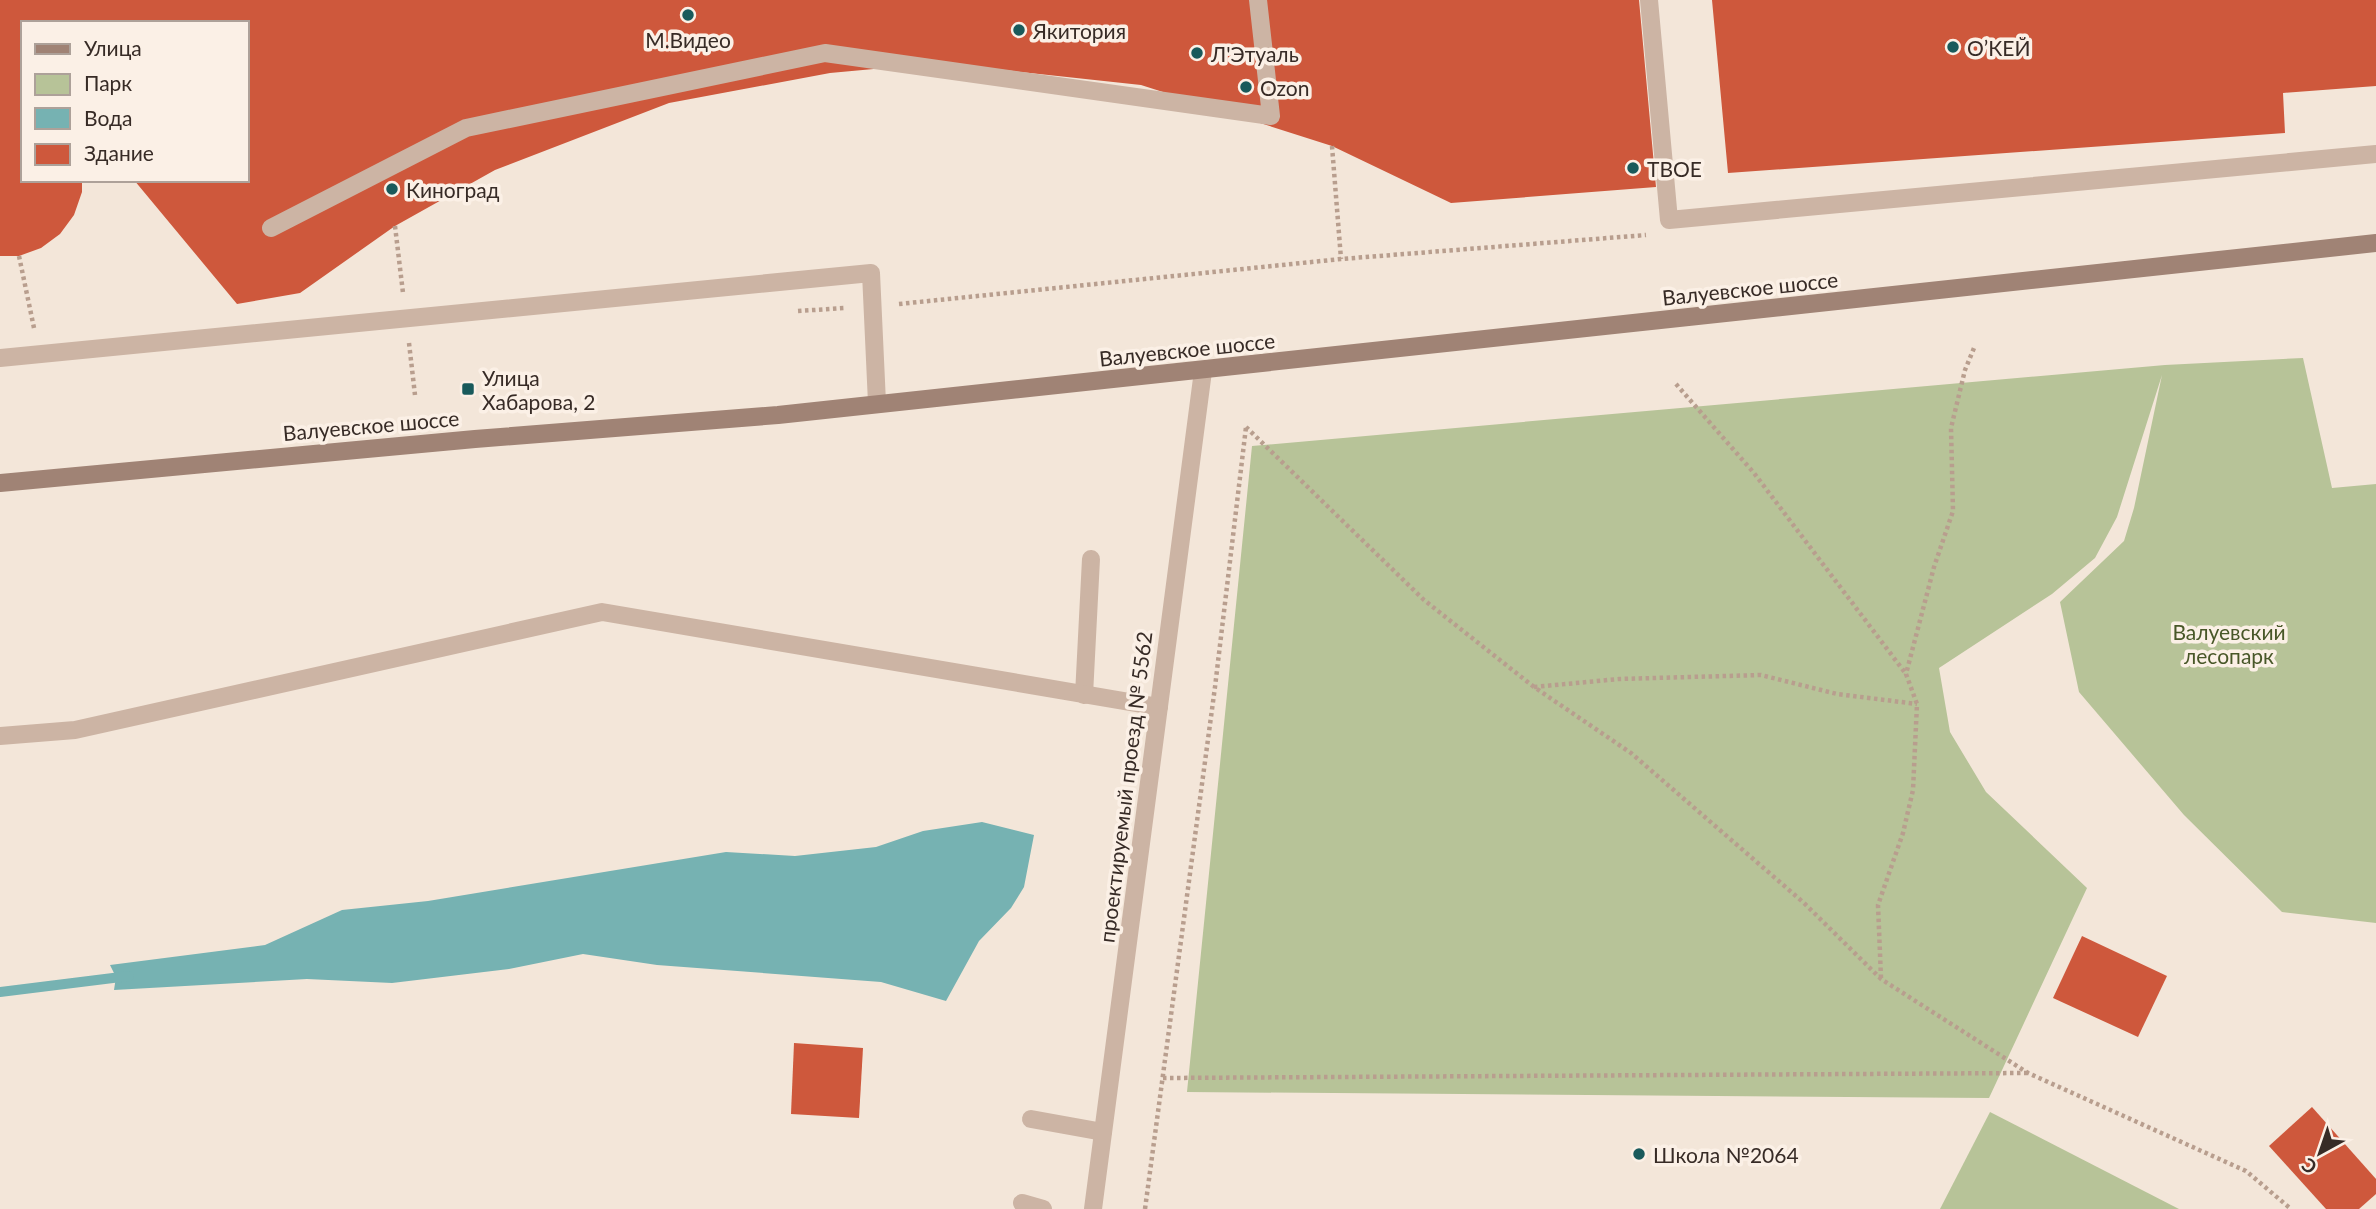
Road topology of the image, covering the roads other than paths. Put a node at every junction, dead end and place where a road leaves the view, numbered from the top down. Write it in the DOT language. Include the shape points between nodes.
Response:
graph roads {
  1 [pos="1258,0"];
  2 [pos="1649,0"];
  3 [pos="2376,154"];
  4 [pos="271,228"];
  5 [pos="2376,243"];
  6 [pos="0,358"];
  7 [pos="1203,371"];
  8 [pos="877,403"];
  9 [pos="0,483"];
  10 [pos="1091,559"];
  11 [pos="1084,695"];
  12 [pos="1159,707"];
  13 [pos="0,736"];
  14 [pos="1031,1119"];
  15 [pos="1103,1132"];
  16 [pos="1022,1203"];
  17 [pos="1043,1209"];
  18 [pos="1093,1209"];
  1 -- 4 [label="street" via="1271,116 825,52 466,128"];
  2 -- 3 [label="street" via="1664,227"];
  5 -- 7 [label="main road, Валуевское шоссе"];
  6 -- 8 [label="street" via="871,273"];
  7 -- 8 [label="main road, Валуевское шоссе"];
  7 -- 12 [label="street, проектируемый проезд № 5562"];
  8 -- 9 [label="main road, Валуевское шоссе"];
  10 -- 11 [label="street"];
  11 -- 12 [label="street"];
  11 -- 13 [label="street" via="602,612 75,730"];
  12 -- 15 [label="street, проектируемый проезд № 5562"];
  14 -- 15 [label="street"];
  15 -- 18 [label="street, проектируемый проезд № 5562"];
  16 -- 17 [label="street"];
}
